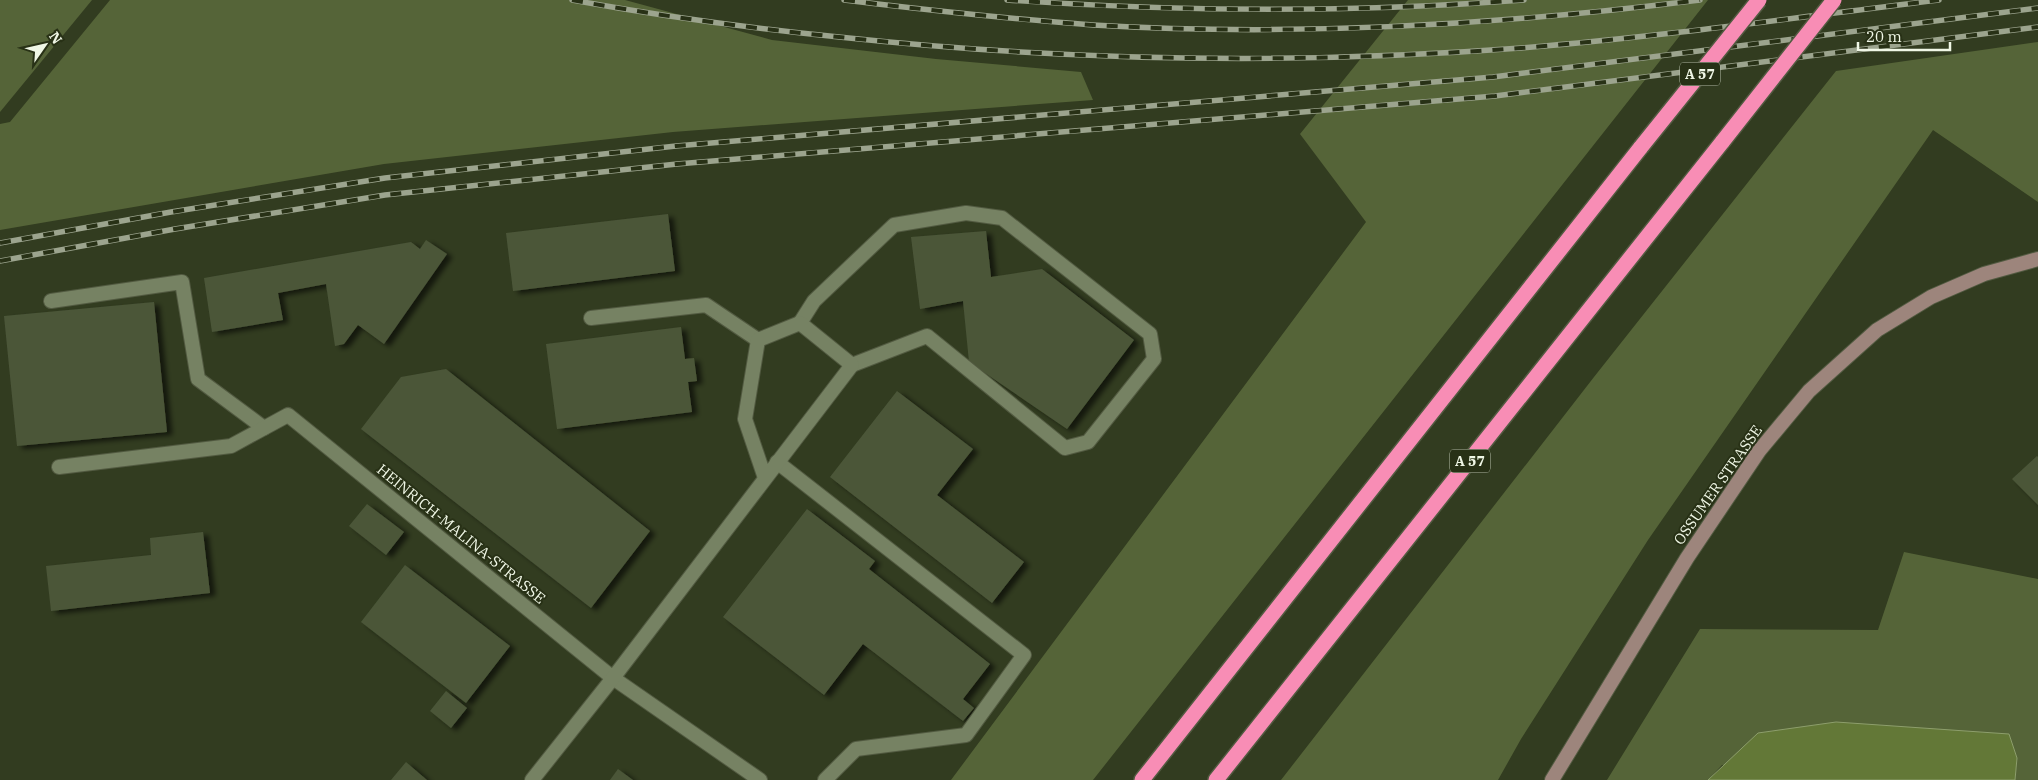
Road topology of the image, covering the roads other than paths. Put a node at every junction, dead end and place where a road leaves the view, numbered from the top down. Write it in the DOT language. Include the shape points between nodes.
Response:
graph roads {
  1 [pos="1759,0"];
  2 [pos="1834,0"];
  3 [pos="2038,259"];
  4 [pos="51,301"];
  5 [pos="591,318"];
  6 [pos="800,323"];
  7 [pos="758,340"];
  8 [pos="852,366"];
  9 [pos="264,428"];
  10 [pos="777,462"];
  11 [pos="59,467"];
  12 [pos="765,478"];
  13 [pos="613,678"];
  14 [pos="532,780"];
  15 [pos="760,780"];
  16 [pos="825,780"];
  17 [pos="1142,780"];
  18 [pos="1216,780"];
  19 [pos="1552,780"];
  1 -- 17 [label="highway, A 57, bridge"];
  2 -- 18 [label="highway, A 57, bridge"];
  3 -- 19 [label="main road, OSSUMER STRASSE" via="1984,274 1930,297 1877,330 1809,390 1759,450 1687,558"];
  4 -- 9 [label="street" via="182,282 198,379"];
  5 -- 7 [label="street" via="706,304"];
  6 -- 7 [label="street"];
  6 -- 8 [label="street"];
  6 -- 8 [label="street" via="814,301 894,225 966,213 1002,218 1150,334 1154,358 1088,442 1065,448 928,336"];
  7 -- 12 [label="street" via="745,419"];
  8 -- 10 [label="street"];
  9 -- 11 [label="street" via="231,446"];
  9 -- 13 [label="street, HEINRICH-MALINA-STRASSE" via="288,415"];
  10 -- 12 [label="street"];
  10 -- 16 [label="street" via="1024,655 966,735 856,749"];
  12 -- 13 [label="street"];
  13 -- 14 [label="street"];
  13 -- 15 [label="street, HEINRICH-MALINA-STRASSE"];
}
